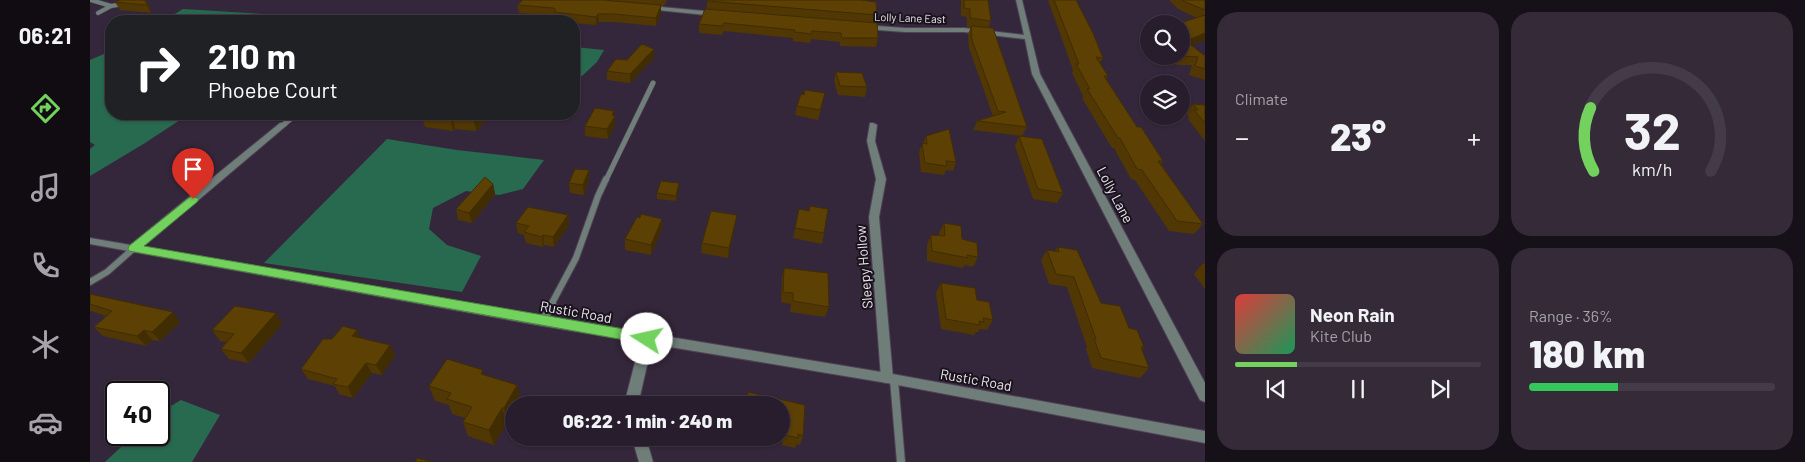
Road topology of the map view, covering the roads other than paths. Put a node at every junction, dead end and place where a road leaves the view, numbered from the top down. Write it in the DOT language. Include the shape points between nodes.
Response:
graph roads {
  1 [pos="91,0"];
  2 [pos="1019,0"];
  3 [pos="128,3"];
  4 [pos="111,6"];
  5 [pos="639,8"];
  6 [pos="98,13"];
  7 [pos="723,15"];
  8 [pos="857,26"];
  9 [pos="1027,37"];
  10 [pos="653,83"];
  11 [pos="289,120"];
  12 [pos="283,125"];
  13 [pos="873,125"];
  14 [pos="90,241"];
  15 [pos="134,249"];
  16 [pos="90,282"];
  17 [pos="542,321"];
  18 [pos="647,339"];
  19 [pos="891,379"];
  20 [pos="633,396"];
  21 [pos="1205,396"];
  22 [pos="1205,437"];
  23 [pos="641,446"];
  24 [pos="646,462"];
  25 [pos="900,462"];
  1 -- 4 [label="lane"];
  2 -- 9 [label="street, Lolly Lane"];
  3 -- 4 [label="lane"];
  4 -- 6 [label="lane"];
  5 -- 7 [label="street"];
  8 -- 9 [label="street, Lolly Lane East" via="964,30"];
  9 -- 21 [label="street, Lolly Lane" via="1036,74"];
  10 -- 17 [label="lane" via="598,196 576,258"];
  11 -- 12 [label="lane"];
  12 -- 15 [label="street"];
  13 -- 19 [label="street, Sleepy Hollow" via="871,141 881,179 874,217"];
  14 -- 15 [label="street, Rustic Road"];
  15 -- 16 [label="lane"];
  15 -- 17 [label="street, Rustic Road"];
  17 -- 18 [label="street, Rustic Road"];
  18 -- 19 [label="street, Rustic Road"];
  18 -- 20 [label="street"];
  19 -- 22 [label="street, Rustic Road"];
  19 -- 25 [label="lane"];
  23 -- 24 [label="street"];
}
